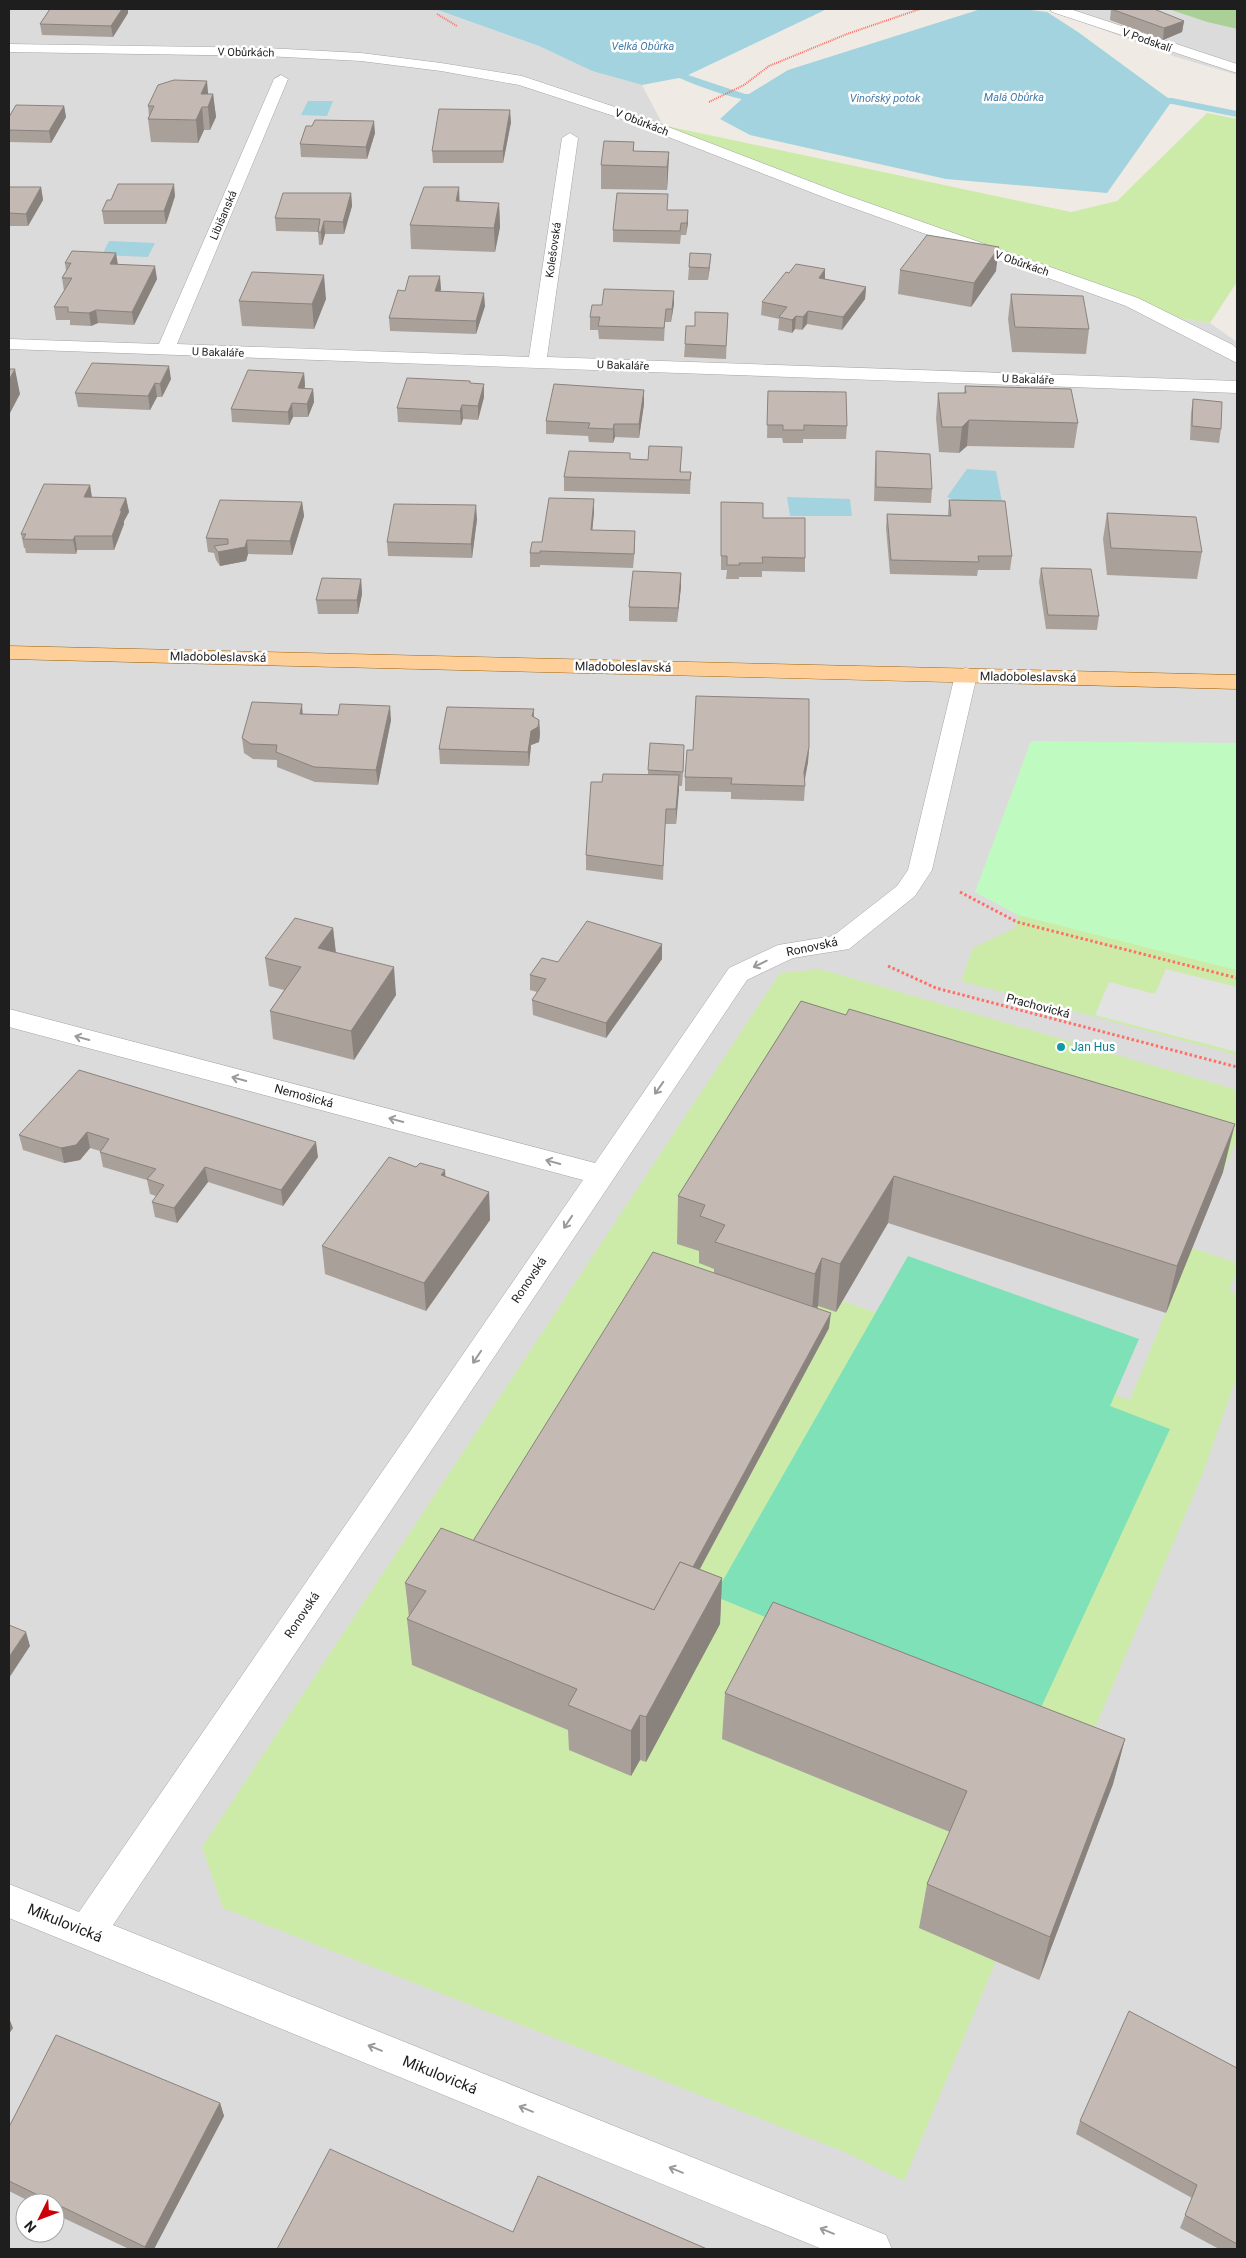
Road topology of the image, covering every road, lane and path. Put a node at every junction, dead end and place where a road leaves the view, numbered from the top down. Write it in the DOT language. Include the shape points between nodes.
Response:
graph roads {
  1 [pos="920,9"];
  2 [pos="1057,9"];
  3 [pos="9,48"];
  4 [pos="1237,69"];
  5 [pos="281,79"];
  6 [pos="711,101"];
  7 [pos="570,138"];
  8 [pos="9,344"];
  9 [pos="165,351"];
  10 [pos="1237,358"];
  11 [pos="537,362"];
  12 [pos="1237,387"];
  13 [pos="9,652"];
  14 [pos="966,675"];
  15 [pos="1237,682"];
  16 [pos="920,870"];
  17 [pos="840,943"];
  18 [pos="1237,978"];
  19 [pos="9,1018"];
  20 [pos="1237,1067"];
  21 [pos="600,1174"];
  22 [pos="9,1901"];
  23 [pos="87,1932"];
  24 [pos="872,2249"];
  1 -- 6 [label="path" via="847,34 770,66"];
  2 -- 4 [label="street, V Podskalí"];
  3 -- 10 [label="street, V Obůrkách" via="266,52 361,57 522,81 619,112 837,197 1132,302 1227,349"];
  5 -- 9 [label="street, Libišanská"];
  7 -- 11 [label="street, Kolešovská"];
  8 -- 9 [label="street, U Bakaláře"];
  9 -- 11 [label="street, U Bakaláře"];
  11 -- 12 [label="street, U Bakaláře"];
  13 -- 14 [label="main road, Mladoboleslavská"];
  14 -- 15 [label="main road, Mladoboleslavská"];
  14 -- 16 [label="street, Ronovská"];
  16 -- 17 [label="street, Ronovská" via="906,891"];
  16 -- 18 [label="path" via="1017,922"];
  17 -- 20 [label="path, Prachovická" via="936,988"];
  17 -- 21 [label="street, Ronovská, one-way" via="787,951 738,974"];
  21 -- 19 [label="street, Nemošická, one-way"];
  21 -- 23 [label="street, Ronovská, one-way"];
  22 -- 23 [label="street, Mikulovická"];
  24 -- 23 [label="street, Mikulovická, one-way"];
}
